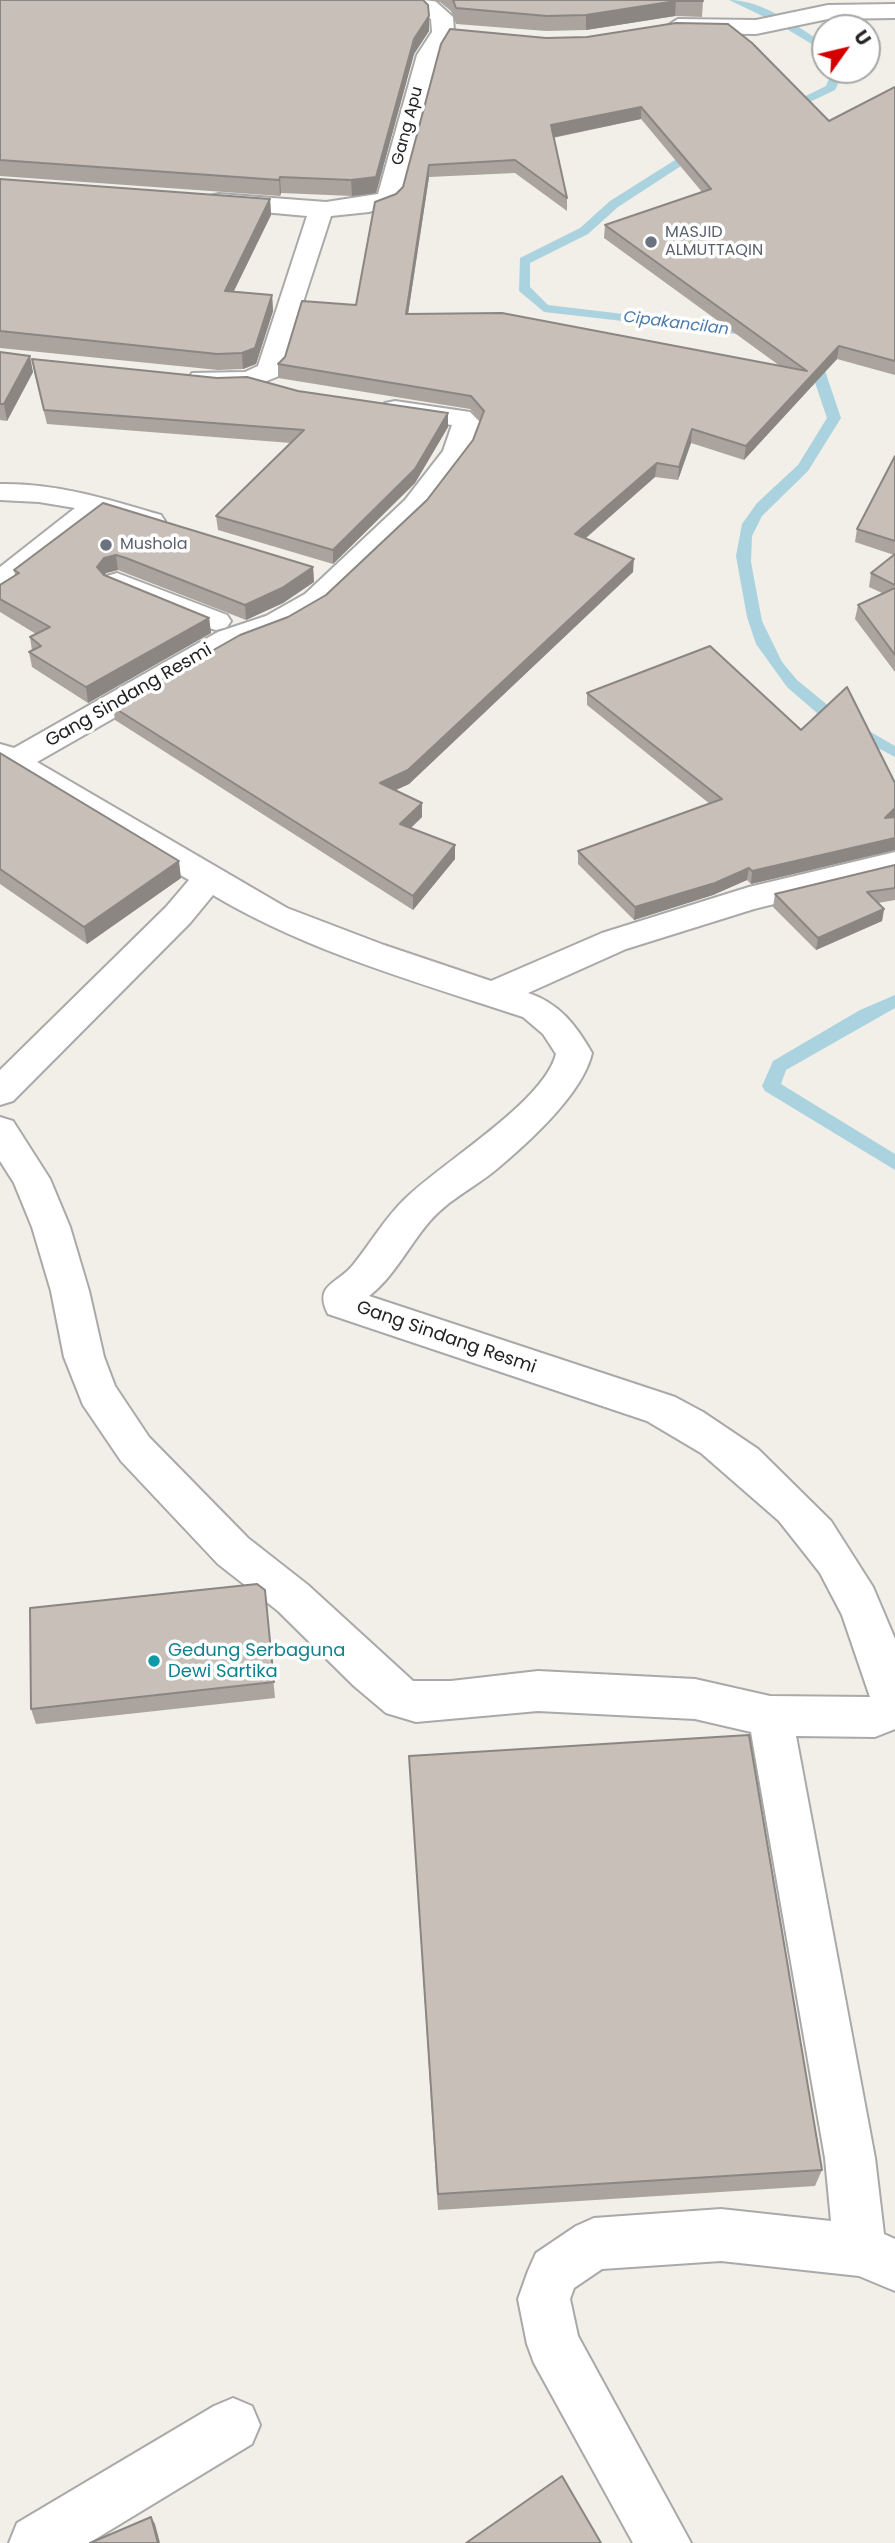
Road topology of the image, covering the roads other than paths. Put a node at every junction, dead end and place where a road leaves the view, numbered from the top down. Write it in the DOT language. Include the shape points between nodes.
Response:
graph roads {
  1 [pos="427,1"];
  2 [pos="895,11"];
  3 [pos="658,28"];
  4 [pos="195,200"];
  5 [pos="321,209"];
  6 [pos="177,376"];
  7 [pos="249,380"];
  8 [pos="286,390"];
  9 [pos="366,404"];
  10 [pos="14,491"];
  11 [pos="96,505"];
  12 [pos="0,509"];
  13 [pos="173,528"];
  14 [pos="0,582"];
  15 [pos="117,582"];
  16 [pos="244,633"];
  17 [pos="8,757"];
  18 [pos="895,863"];
  19 [pos="208,879"];
  20 [pos="495,993"];
  21 [pos="0,1092"];
  22 [pos="0,1132"];
  23 [pos="888,1666"];
  24 [pos="770,1716"];
  25 [pos="878,2257"];
  26 [pos="233,2425"];
  27 [pos="37,2543"];
  28 [pos="663,2543"];
  1 -- 5 [label="street, Gang Apu" via="454,33 428,55 389,199"];
  2 -- 3 [label="street" via="828,12 756,27"];
  4 -- 5 [label="street"];
  5 -- 7 [label="street" via="270,370"];
  6 -- 7 [label="street"];
  7 -- 8 [label="street"];
  9 -- 16 [label="street, Gang Sindang Resmi" via="460,418 468,428 456,452 415,506 328,574 315,600 277,622"];
  10 -- 11 [label="street"];
  10 -- 12 [label="street"];
  11 -- 13 [label="street"];
  11 -- 14 [label="street"];
  15 -- 16 [label="street, Gang Sindang Resmi"];
  16 -- 17 [label="street, Gang Sindang Resmi"];
  17 -- 19 [label="street, Gang Sindang Resmi"];
  18 -- 20 [label="street" via="749,899 614,941"];
  19 -- 20 [label="street, Gang Sindang Resmi" via="275,916 372,954"];
  19 -- 21 [label="street" via="169,925"];
  20 -- 23 [label="street, Gang Sindang Resmi" via="535,1008 555,1025 574,1054 570,1070 484,1159 444,1185 417,1210 364,1279 341,1297 342,1303 661,1409 695,1425 763,1479 828,1550"];
  22 -- 24 [label="street" via="31,1179 51,1227 84,1357 97,1393 122,1431 187,1507 293,1598 386,1688 416,1702 538,1691 628,1693 695,1699"];
  23 -- 24 [label="street, Gang Sindang Resmi" via="894,1702 885,1713 875,1717"];
  24 -- 25 [label="street" via="850,2158"];
  25 -- 28 [label="street" via="721,2235 594,2244 554,2271 544,2300 553,2344"];
  26 -- 27 [label="street"];
}
